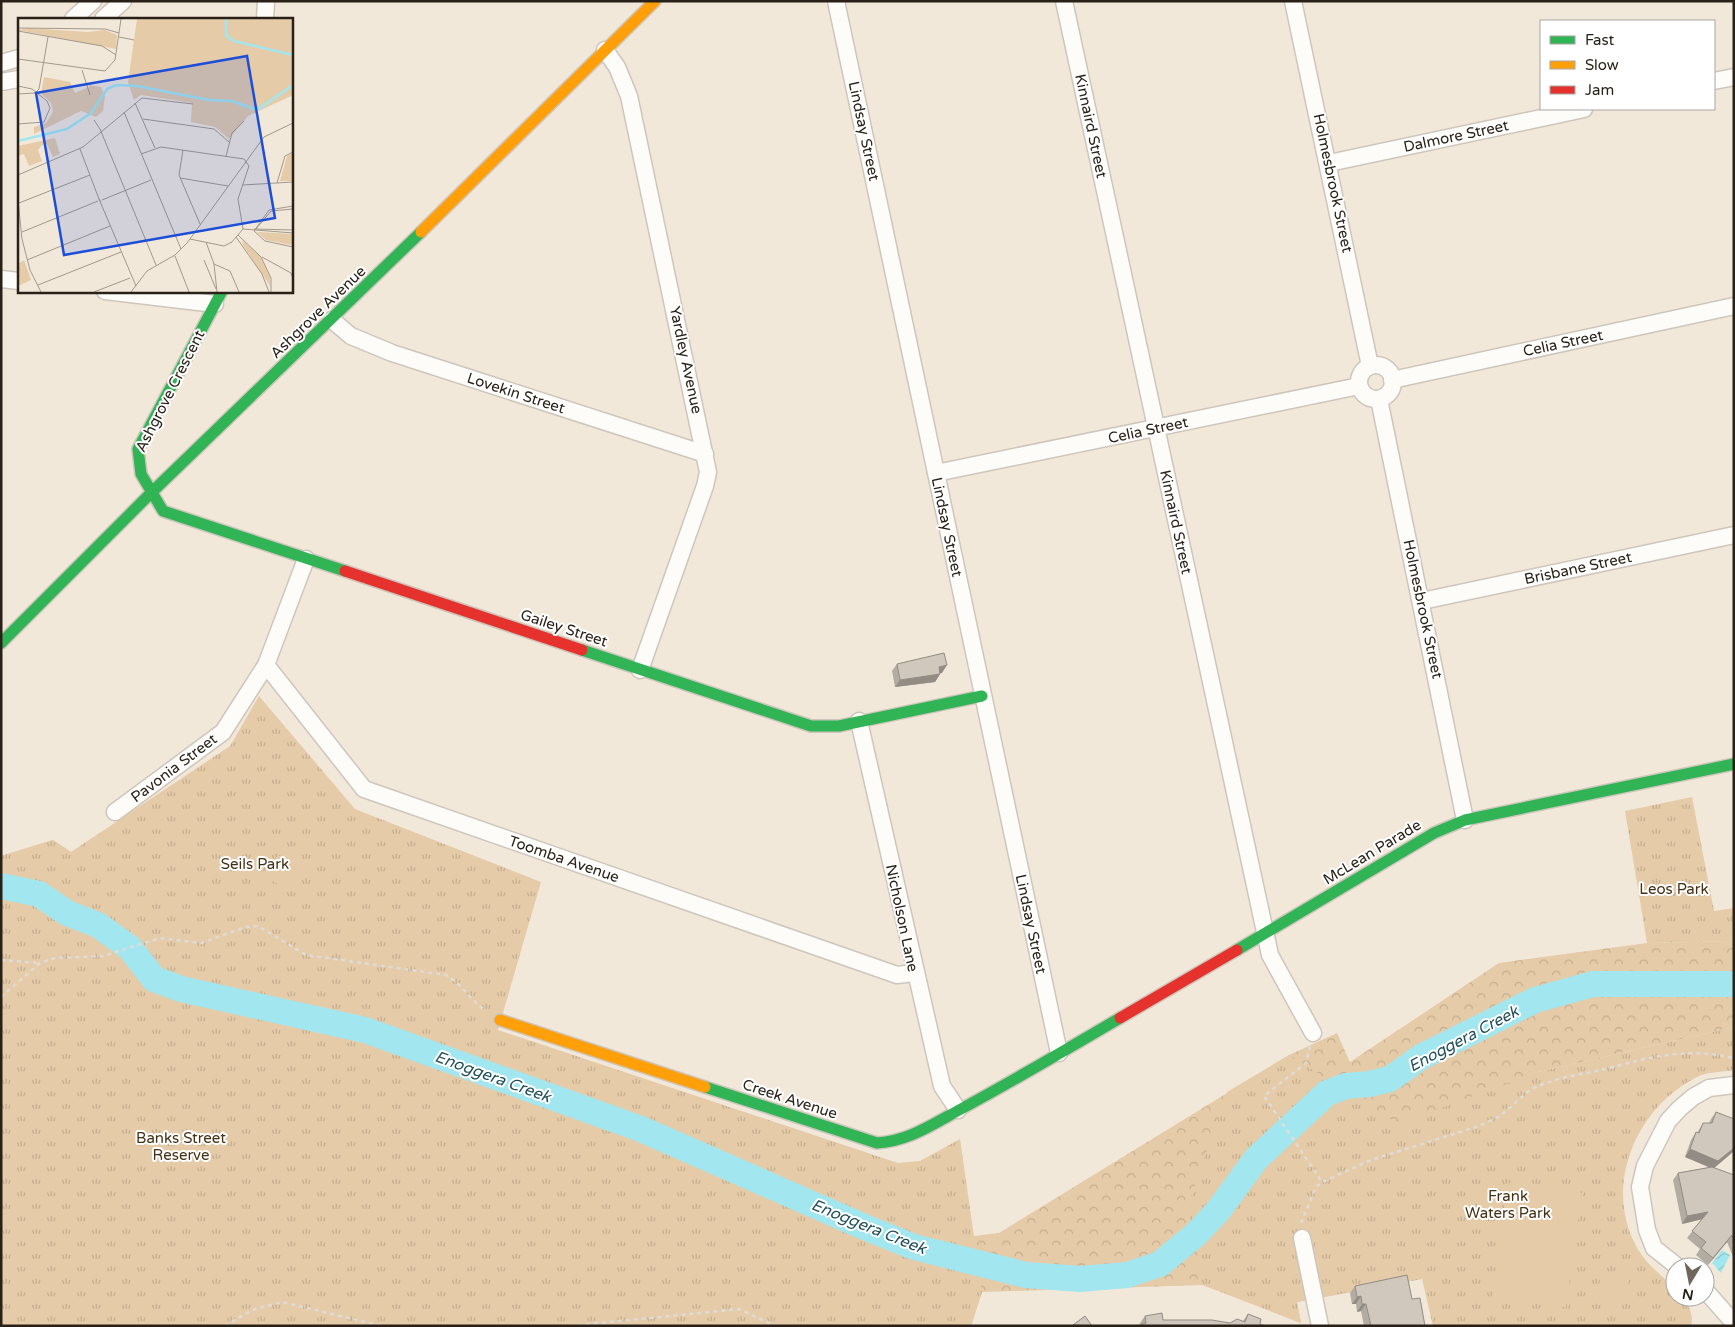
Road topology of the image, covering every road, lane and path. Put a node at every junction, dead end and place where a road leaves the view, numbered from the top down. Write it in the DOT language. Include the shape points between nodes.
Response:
graph roads {
  1 [pos="93,1"];
  2 [pos="123,1"];
  3 [pos="655,1"];
  4 [pos="836,1"];
  5 [pos="1064,1"];
  6 [pos="1293,1"];
  7 [pos="74,18"];
  8 [pos="104,18"];
  9 [pos="605,50"];
  10 [pos="18,58"];
  11 [pos="1,63"];
  12 [pos="1734,77"];
  13 [pos="18,79"];
  14 [pos="1715,81"];
  15 [pos="1,82"];
  16 [pos="1579,110"];
  17 [pos="1329,163"];
  18 [pos="1,280"];
  19 [pos="18,282"];
  20 [pos="121,292"];
  21 [pos="218,298"];
  22 [pos="1734,306"];
  23 [pos="332,320"];
  24 [pos="1370,366"];
  25 [pos="1392,380"];
  26 [pos="1359,386"];
  27 [pos="1379,399"];
  28 [pos="1156,429"];
  29 [pos="705,454"];
  30 [pos="936,474"];
  31 [pos="152,492"];
  32 [pos="1734,535"];
  33 [pos="306,559"];
  34 [pos="1422,601"];
  35 [pos="1,643"];
  36 [pos="266,665"];
  37 [pos="640,670"];
  38 [pos="982,696"];
  39 [pos="859,721"];
  40 [pos="1734,764"];
  41 [pos="115,812"];
  42 [pos="1465,820"];
  43 [pos="1265,934"];
  44 [pos="1,960"];
  45 [pos="40,963"];
  46 [pos="914,973"];
  47 [pos="1,997"];
  48 [pos="500,1020"];
  49 [pos="1313,1033"];
  50 [pos="1059,1053"];
  51 [pos="1734,1058"];
  52 [pos="1734,1085"];
  53 [pos="958,1110"];
  54 [pos="1322,1182"];
  55 [pos="1302,1238"];
  56 [pos="1665,1257"];
  57 [pos="1715,1301"];
  58 [pos="1734,1323"];
  59 [pos="225,1326"];
  60 [pos="382,1326"];
  61 [pos="570,1326"];
  62 [pos="775,1326"];
  63 [pos="1320,1326"];
  1 -- 7 [label="street"];
  2 -- 8 [label="street"];
  3 -- 9 [label="street, Ashgrove Avenue"];
  4 -- 30 [label="street, Lindsay Street"];
  5 -- 28 [label="street, Kinnaird Street"];
  6 -- 17 [label="street, Holmesbrook Street"];
  9 -- 23 [label="street, Ashgrove Avenue"];
  9 -- 29 [label="street, Yardley Avenue" via="618,67 629,96"];
  10 -- 11 [label="street"];
  12 -- 14 [label="street"];
  13 -- 15 [label="street"];
  16 -- 17 [label="street, Dalmore Street"];
  17 -- 24 [label="street, Holmesbrook Street"];
  18 -- 19 [label="street"];
  20 -- 21 [label="street"];
  21 -- 31 [label="street, Ashgrove Crescent" via="138,449 136,462"];
  22 -- 25 [label="street, Celia Street"];
  23 -- 29 [label="street, Lovekin Street" via="351,336 392,353"];
  23 -- 31 [label="street, Ashgrove Avenue"];
  24 -- 25 [label="street" via="1384,368"];
  24 -- 26 [label="street" via="1361,374"];
  25 -- 27 [label="street" via="1389,393"];
  26 -- 27 [label="street" via="1368,397"];
  26 -- 28 [label="street, Celia Street"];
  27 -- 34 [label="street, Holmesbrook Street"];
  28 -- 30 [label="street, Celia Street"];
  28 -- 43 [label="street, Kinnaird Street"];
  29 -- 37 [label="street, Yardley Avenue" via="708,472 705,486"];
  30 -- 38 [label="street, Lindsay Street"];
  31 -- 33 [label="street, Gailey Street" via="163,511"];
  31 -- 35 [label="street, Ashgrove Avenue"];
  32 -- 34 [label="street, Brisbane Street"];
  33 -- 36 [label="street, Pavonia Street"];
  33 -- 37 [label="street, Gailey Street"];
  34 -- 42 [label="street, Holmesbrook Street"];
  36 -- 41 [label="street, Pavonia Street" via="223,732"];
  36 -- 46 [label="street, Toomba Avenue" via="364,789 897,975"];
  37 -- 39 [label="street, Gailey Street" via="811,726 839,726"];
  38 -- 39 [label="street, Gailey Street"];
  38 -- 50 [label="street, Lindsay Street"];
  39 -- 46 [label="street, Nicholson Lane"];
  40 -- 42 [label="street, McLean Parade"];
  42 -- 43 [label="street, McLean Parade" via="1434,832"];
  43 -- 49 [label="street, Kinnaird Street" via="1270,954"];
  43 -- 50 [label="street, McLean Parade"];
  44 -- 45 [label="path"];
  45 -- 47 [label="path"];
  45 -- 48 [label="path" via="55,958 103,956 160,938 201,943 258,926 306,955 446,975 460,983 475,1003"];
  46 -- 53 [label="street, Nicholson Lane" via="942,1086"];
  48 -- 53 [label="street, Creek Avenue" via="877,1143 907,1138"];
  49 -- 54 [label="path" via="1306,1063 1264,1096"];
  50 -- 53 [label="street, Creek Avenue"];
  51 -- 54 [label="path" via="1682,1052 1567,1076 1530,1089 1500,1116 1479,1126 1371,1160"];
  52 -- 56 [label="street" via="1708,1088 1679,1109 1668,1121 1645,1166 1640,1187 1647,1230 1654,1248"];
  54 -- 55 [label="path" via="1316,1188 1302,1222"];
  55 -- 63 [label="street"];
  57 -- 58 [label="street"];
  59 -- 60 [label="path" via="252,1310 282,1302"];
  61 -- 62 [label="path" via="739,1309"];
}
